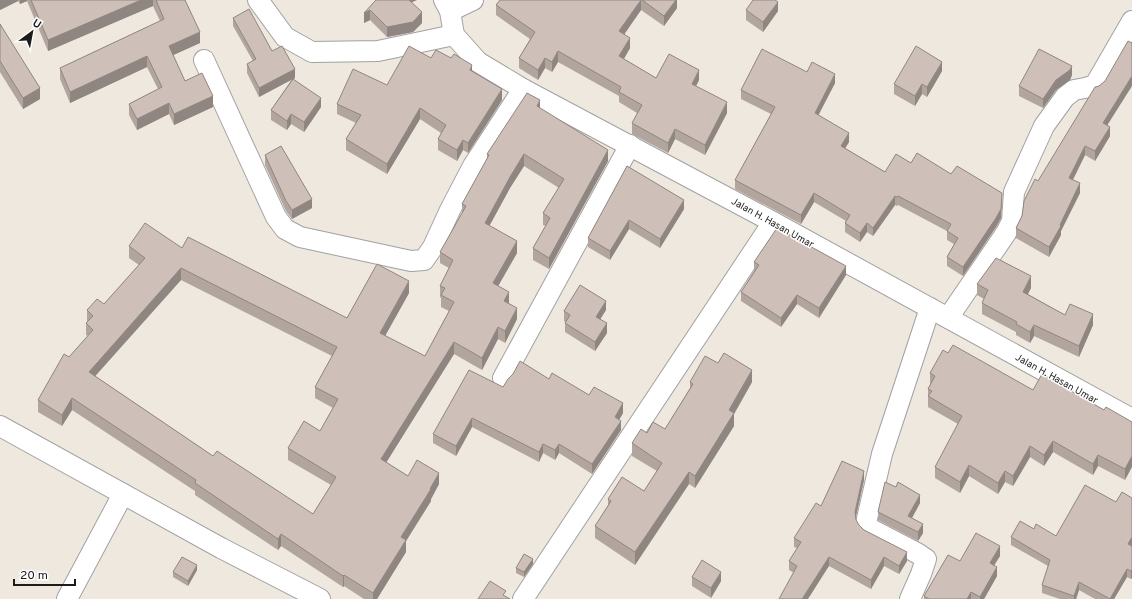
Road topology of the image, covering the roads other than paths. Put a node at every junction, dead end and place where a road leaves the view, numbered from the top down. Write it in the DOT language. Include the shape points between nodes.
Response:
graph roads {
  1 [pos="258,0"];
  2 [pos="473,0"];
  3 [pos="447,6"];
  4 [pos="1132,21"];
  5 [pos="454,35"];
  6 [pos="204,60"];
  7 [pos="523,89"];
  8 [pos="630,145"];
  9 [pos="773,222"];
  10 [pos="930,308"];
  11 [pos="948,318"];
  12 [pos="503,378"];
  13 [pos="1132,419"];
  14 [pos="0,426"];
  15 [pos="123,494"];
  16 [pos="66,599"];
  17 [pos="320,599"];
  18 [pos="523,599"];
  19 [pos="910,599"];
  1 -- 5 [label="street" via="285,37 312,52 378,51"];
  2 -- 3 [label="street"];
  3 -- 5 [label="street"];
  4 -- 11 [label="street" via="1095,85 1074,90 1065,97 1044,126 1014,192 1012,221 1006,233"];
  5 -- 7 [label="street, Jalan H. Hasan Umar" via="478,62"];
  6 -- 7 [label="street" via="276,217 285,229 300,237 410,261 424,260 433,247 473,166"];
  7 -- 8 [label="street, Jalan H. Hasan Umar"];
  8 -- 9 [label="street, Jalan H. Hasan Umar"];
  8 -- 12 [label="street"];
  9 -- 10 [label="street, Jalan H. Hasan Umar"];
  9 -- 18 [label="street"];
  10 -- 11 [label="street, Jalan H. Hasan Umar"];
  10 -- 19 [label="street" via="882,454 866,523 870,528 926,559"];
  11 -- 13 [label="street, Jalan H. Hasan Umar"];
  14 -- 15 [label="street"];
  15 -- 16 [label="street"];
  15 -- 17 [label="street"];
}
